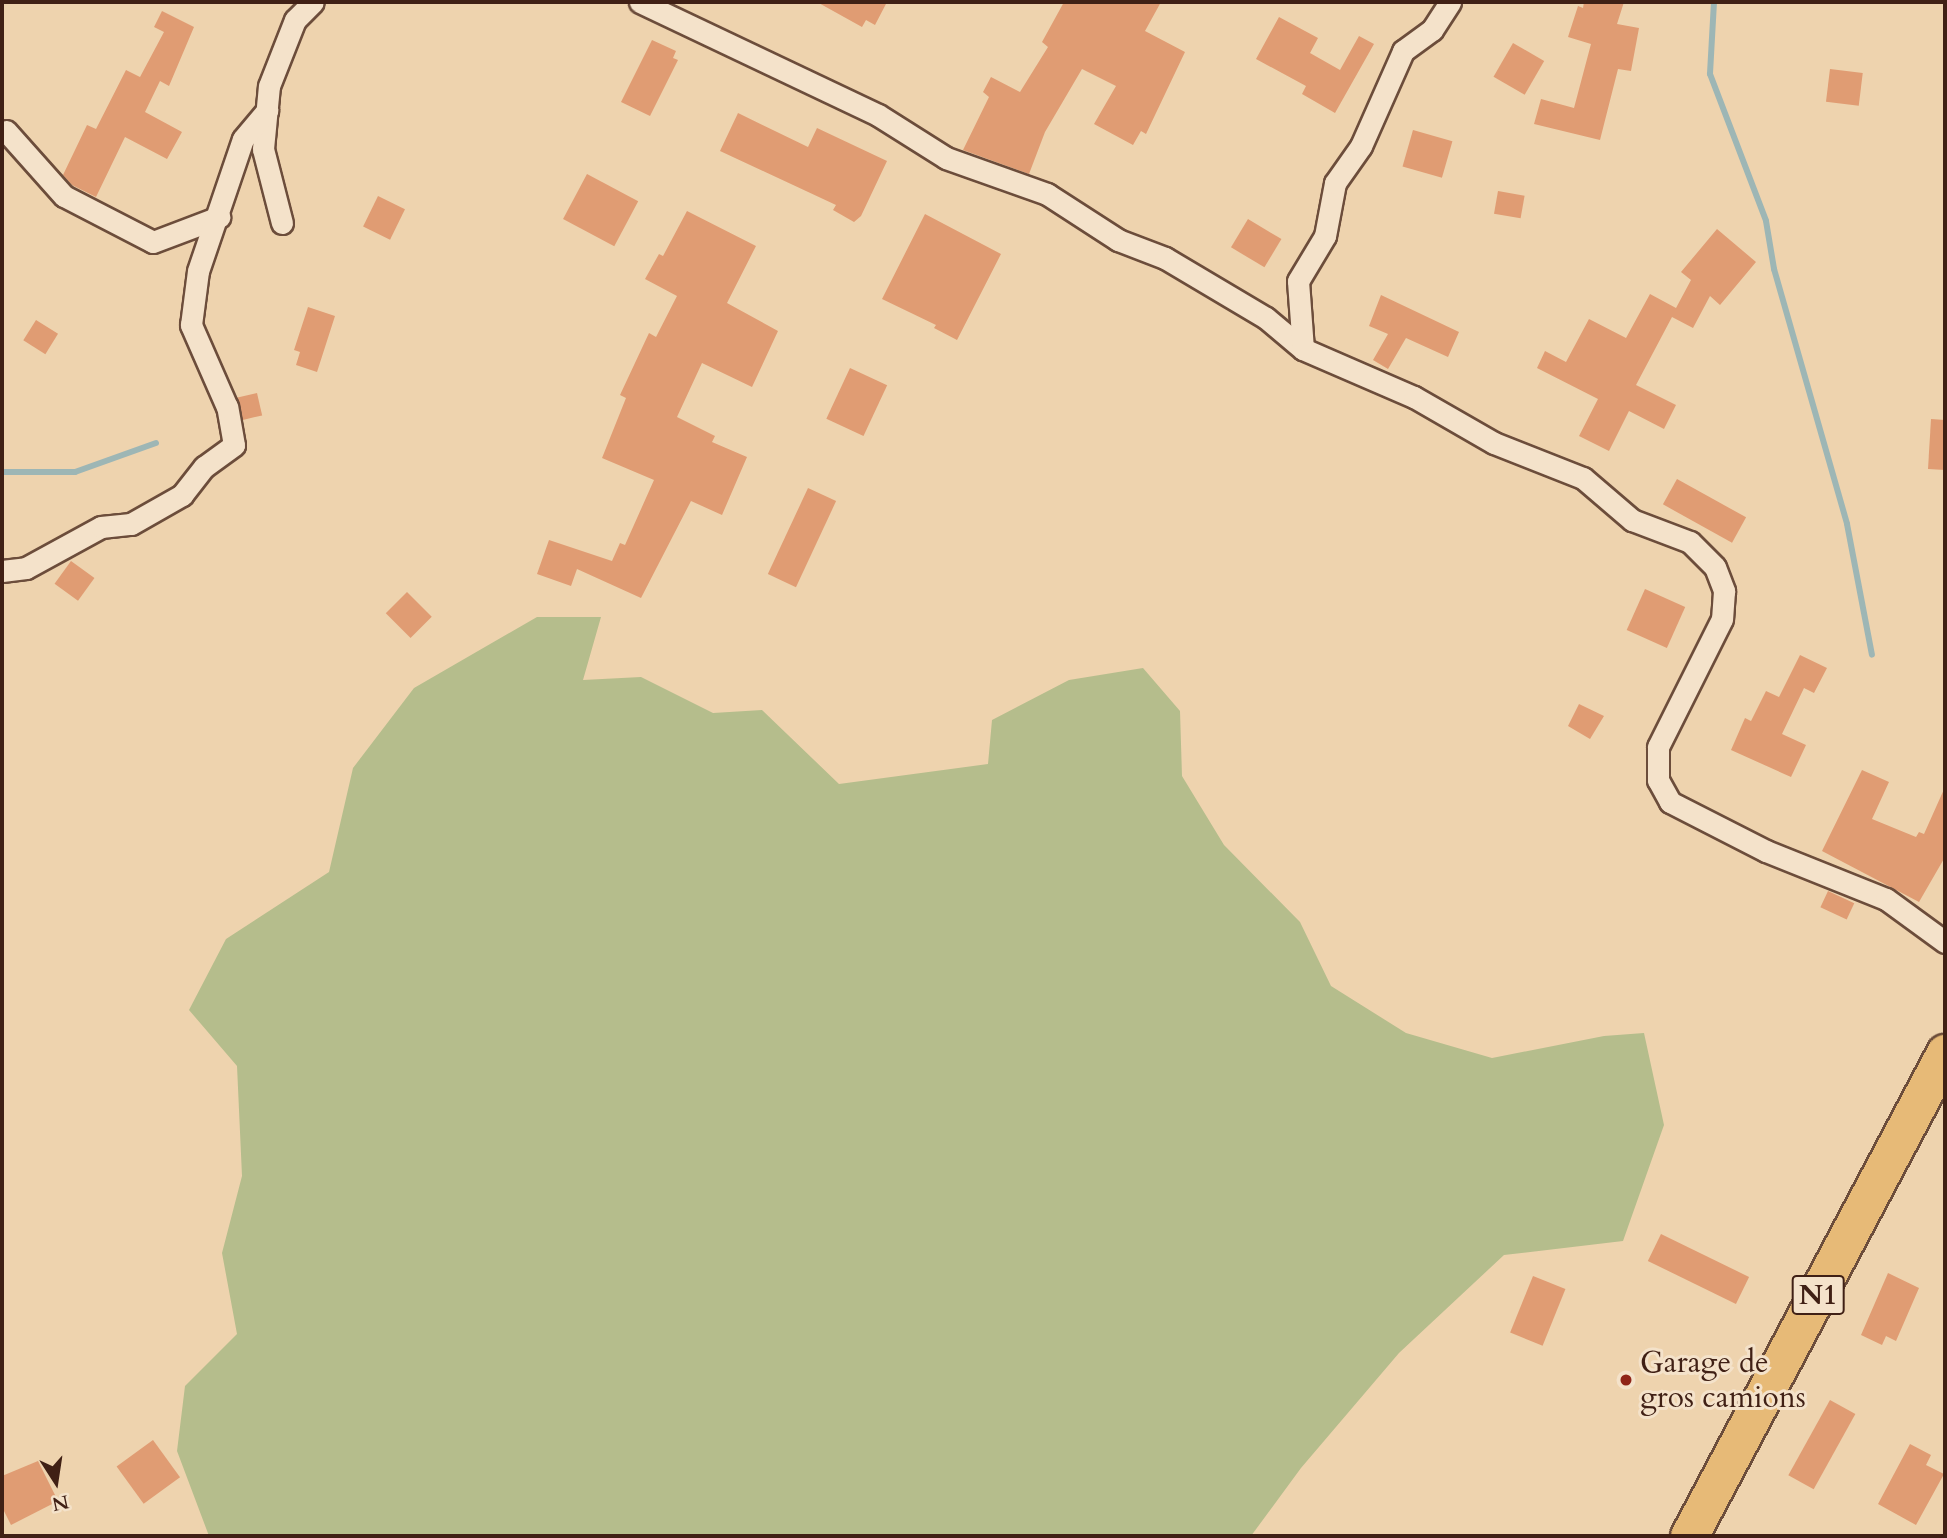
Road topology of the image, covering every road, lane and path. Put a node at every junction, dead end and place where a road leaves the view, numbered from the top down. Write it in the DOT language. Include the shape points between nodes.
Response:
graph roads {
  1 [pos="313,2"];
  2 [pos="640,2"];
  3 [pos="1450,2"];
  4 [pos="267,110"];
  5 [pos="6,131"];
  6 [pos="219,217"];
  7 [pos="282,223"];
  8 [pos="1303,349"];
  9 [pos="2,571"];
  10 [pos="1945,942"];
  11 [pos="1945,1053"];
  12 [pos="1689,1536"];
  1 -- 4 [label="street" via="295,20 269,86"];
  2 -- 8 [label="street" via="878,115 946,158 1048,194 1118,240 1165,258 1266,318"];
  3 -- 8 [label="street" via="1432,30 1403,51 1361,146 1335,183 1325,236 1298,281"];
  4 -- 6 [label="street" via="243,139"];
  4 -- 7 [label="street" via="263,149"];
  5 -- 6 [label="street" via="64,196 153,242"];
  6 -- 9 [label="street" via="198,271 191,325 215,373 234,444 204,467 182,495 131,524 101,527 26,568"];
  8 -- 10 [label="street" via="1414,397 1494,443 1583,478 1632,520 1690,542 1716,567 1724,591 1722,619 1658,747 1658,780 1670,802 1766,851 1886,899"];
  11 -- 12 [label="highway, N1"];
}
